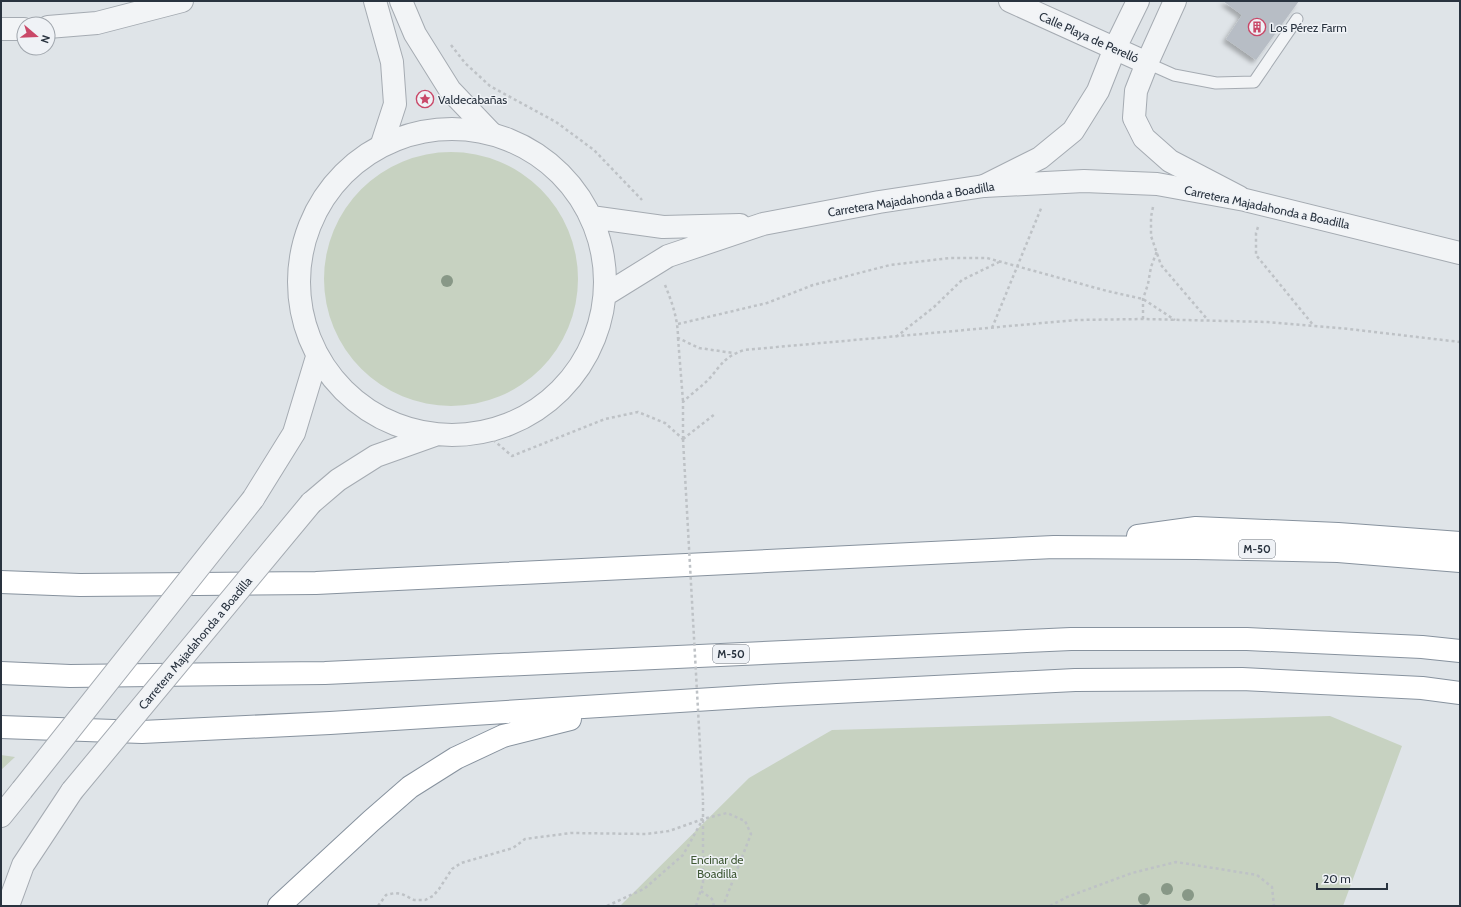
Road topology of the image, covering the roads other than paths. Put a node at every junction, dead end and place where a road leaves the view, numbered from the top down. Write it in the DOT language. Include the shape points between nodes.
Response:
graph roads {
  1 [pos="182,1"];
  2 [pos="375,1"];
  3 [pos="401,1"];
  4 [pos="1010,1"];
  5 [pos="1138,1"];
  6 [pos="1175,1"];
  7 [pos="1297,19"];
  8 [pos="56,26"];
  9 [pos="1,29"];
  10 [pos="16,29"];
  11 [pos="1114,48"];
  12 [pos="1147,63"];
  13 [pos="491,133"];
  14 [pos="382,144"];
  15 [pos="984,186"];
  16 [pos="1245,200"];
  17 [pos="591,217"];
  18 [pos="763,224"];
  19 [pos="1460,253"];
  20 [pos="605,295"];
  21 [pos="317,356"];
  22 [pos="435,435"];
  23 [pos="1460,544"];
  24 [pos="1054,547"];
  25 [pos="1460,561"];
  26 [pos="1,582"];
  27 [pos="1460,651"];
  28 [pos="1,674"];
  29 [pos="1460,692"];
  30 [pos="653,703"];
  31 [pos="1,727"];
  32 [pos="1,816"];
  33 [pos="8,906"];
  34 [pos="279,906"];
  1 -- 8 [label="street" via="97,23"];
  2 -- 14 [label="street" via="392,62 395,104"];
  3 -- 13 [label="street" via="415,34 450,90"];
  4 -- 11 [label="street, Calle Playa de Perelló"];
  5 -- 11 [label="street"];
  6 -- 12 [label="street"];
  7 -- 12 [label="lane" via="1254,82 1216,83 1174,75"];
  9 -- 10 [label="street"];
  11 -- 12 [label="street, Calle Playa de Perelló"];
  11 -- 15 [label="street" via="1098,91 1073,131 1040,158"];
  12 -- 16 [label="street" via="1136,91 1134,118 1144,138 1170,161"];
  13 -- 14 [label="street" via="454,128 417,132"];
  13 -- 17 [label="street" via="532,150 567,180"];
  14 -- 21 [label="street" via="343,173 314,213 300,261 301,310"];
  15 -- 16 [label="street, Carretera Majadahonda a Boadilla" via="1084,181 1157,184"];
  15 -- 18 [label="street, Carretera Majadahonda a Boadilla" via="879,202"];
  16 -- 19 [label="street, Carretera Majadahonda a Boadilla"];
  17 -- 18 [label="street, Carretera Majadahonda a Boadilla" via="662,227"];
  17 -- 20 [label="street" via="603,255"];
  18 -- 20 [label="street, Carretera Majadahonda a Boadilla" via="668,256"];
  20 -- 22 [label="street" via="593,342 567,383 530,414 484,432"];
  21 -- 22 [label="street" via="347,395 388,422"];
  21 -- 32 [label="street, bridge" via="294,433 253,499"];
  22 -- 33 [label="street, Carretera Majadahonda a Boadilla, bridge" via="376,456 338,480 311,503 72,791 23,865"];
  23 -- 24 [label="highway" via="1338,534 1196,528"];
  24 -- 25 [label="highway, M-50" via="1338,551"];
  24 -- 26 [label="highway, M-50" via="316,583 80,585"];
  27 -- 28 [label="highway, M-50" via="1247,639 1071,639 325,673 70,676"];
  29 -- 30 [label="highway" via="1242,679 1074,680"];
  30 -- 31 [label="highway" via="142,732"];
  30 -- 34 [label="highway" via="557,721 503,736 456,758 410,787"];
}
